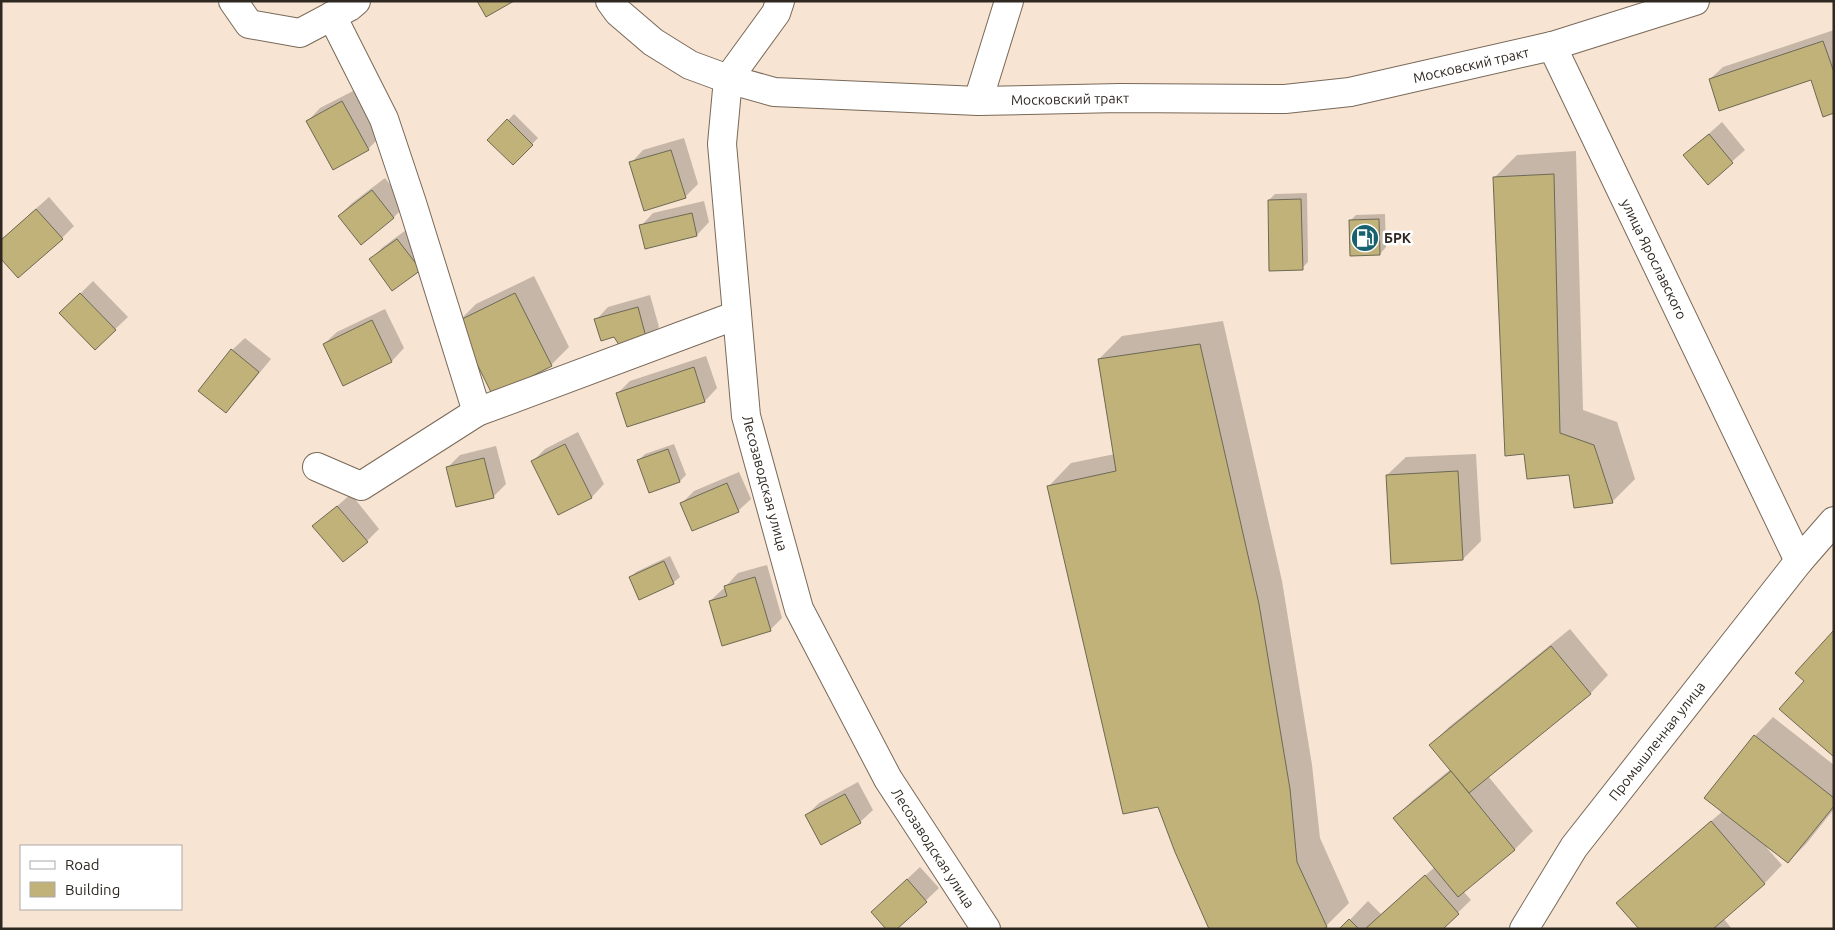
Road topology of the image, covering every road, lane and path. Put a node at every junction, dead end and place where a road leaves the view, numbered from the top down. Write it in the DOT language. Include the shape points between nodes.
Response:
graph roads {
  1 [pos="233,1"];
  2 [pos="356,1"];
  3 [pos="610,1"];
  4 [pos="780,1"];
  5 [pos="1009,1"];
  6 [pos="1695,1"];
  7 [pos="332,16"];
  8 [pos="1552,46"];
  9 [pos="728,79"];
  10 [pos="978,101"];
  11 [pos="737,315"];
  12 [pos="477,412"];
  13 [pos="317,467"];
  14 [pos="1834,521"];
  15 [pos="1799,561"];
  16 [pos="986,929"];
  17 [pos="1524,929"];
  1 -- 7 [label="street" via="249,24 300,33"];
  2 -- 7 [label="street"];
  3 -- 9 [label="street, Московский тракт" via="653,42 690,65"];
  4 -- 9 [label="street" via="776,13"];
  5 -- 10 [label="street"];
  6 -- 8 [label="street"];
  7 -- 12 [label="street" via="384,119"];
  8 -- 10 [label="street, Московский тракт" via="1350,92 1285,99"];
  8 -- 15 [label="street, улица Ярославского"];
  9 -- 10 [label="street, Московский тракт" via="774,92"];
  9 -- 11 [label="street, Лесозаводская улица" via="722,144"];
  11 -- 12 [label="street"];
  11 -- 16 [label="street, Лесозаводская улица" via="746,416 799,609 888,779"];
  12 -- 13 [label="street" via="361,486"];
  14 -- 15 [label="street"];
  15 -- 17 [label="street, Промышленная улица" via="1574,847"];
}
